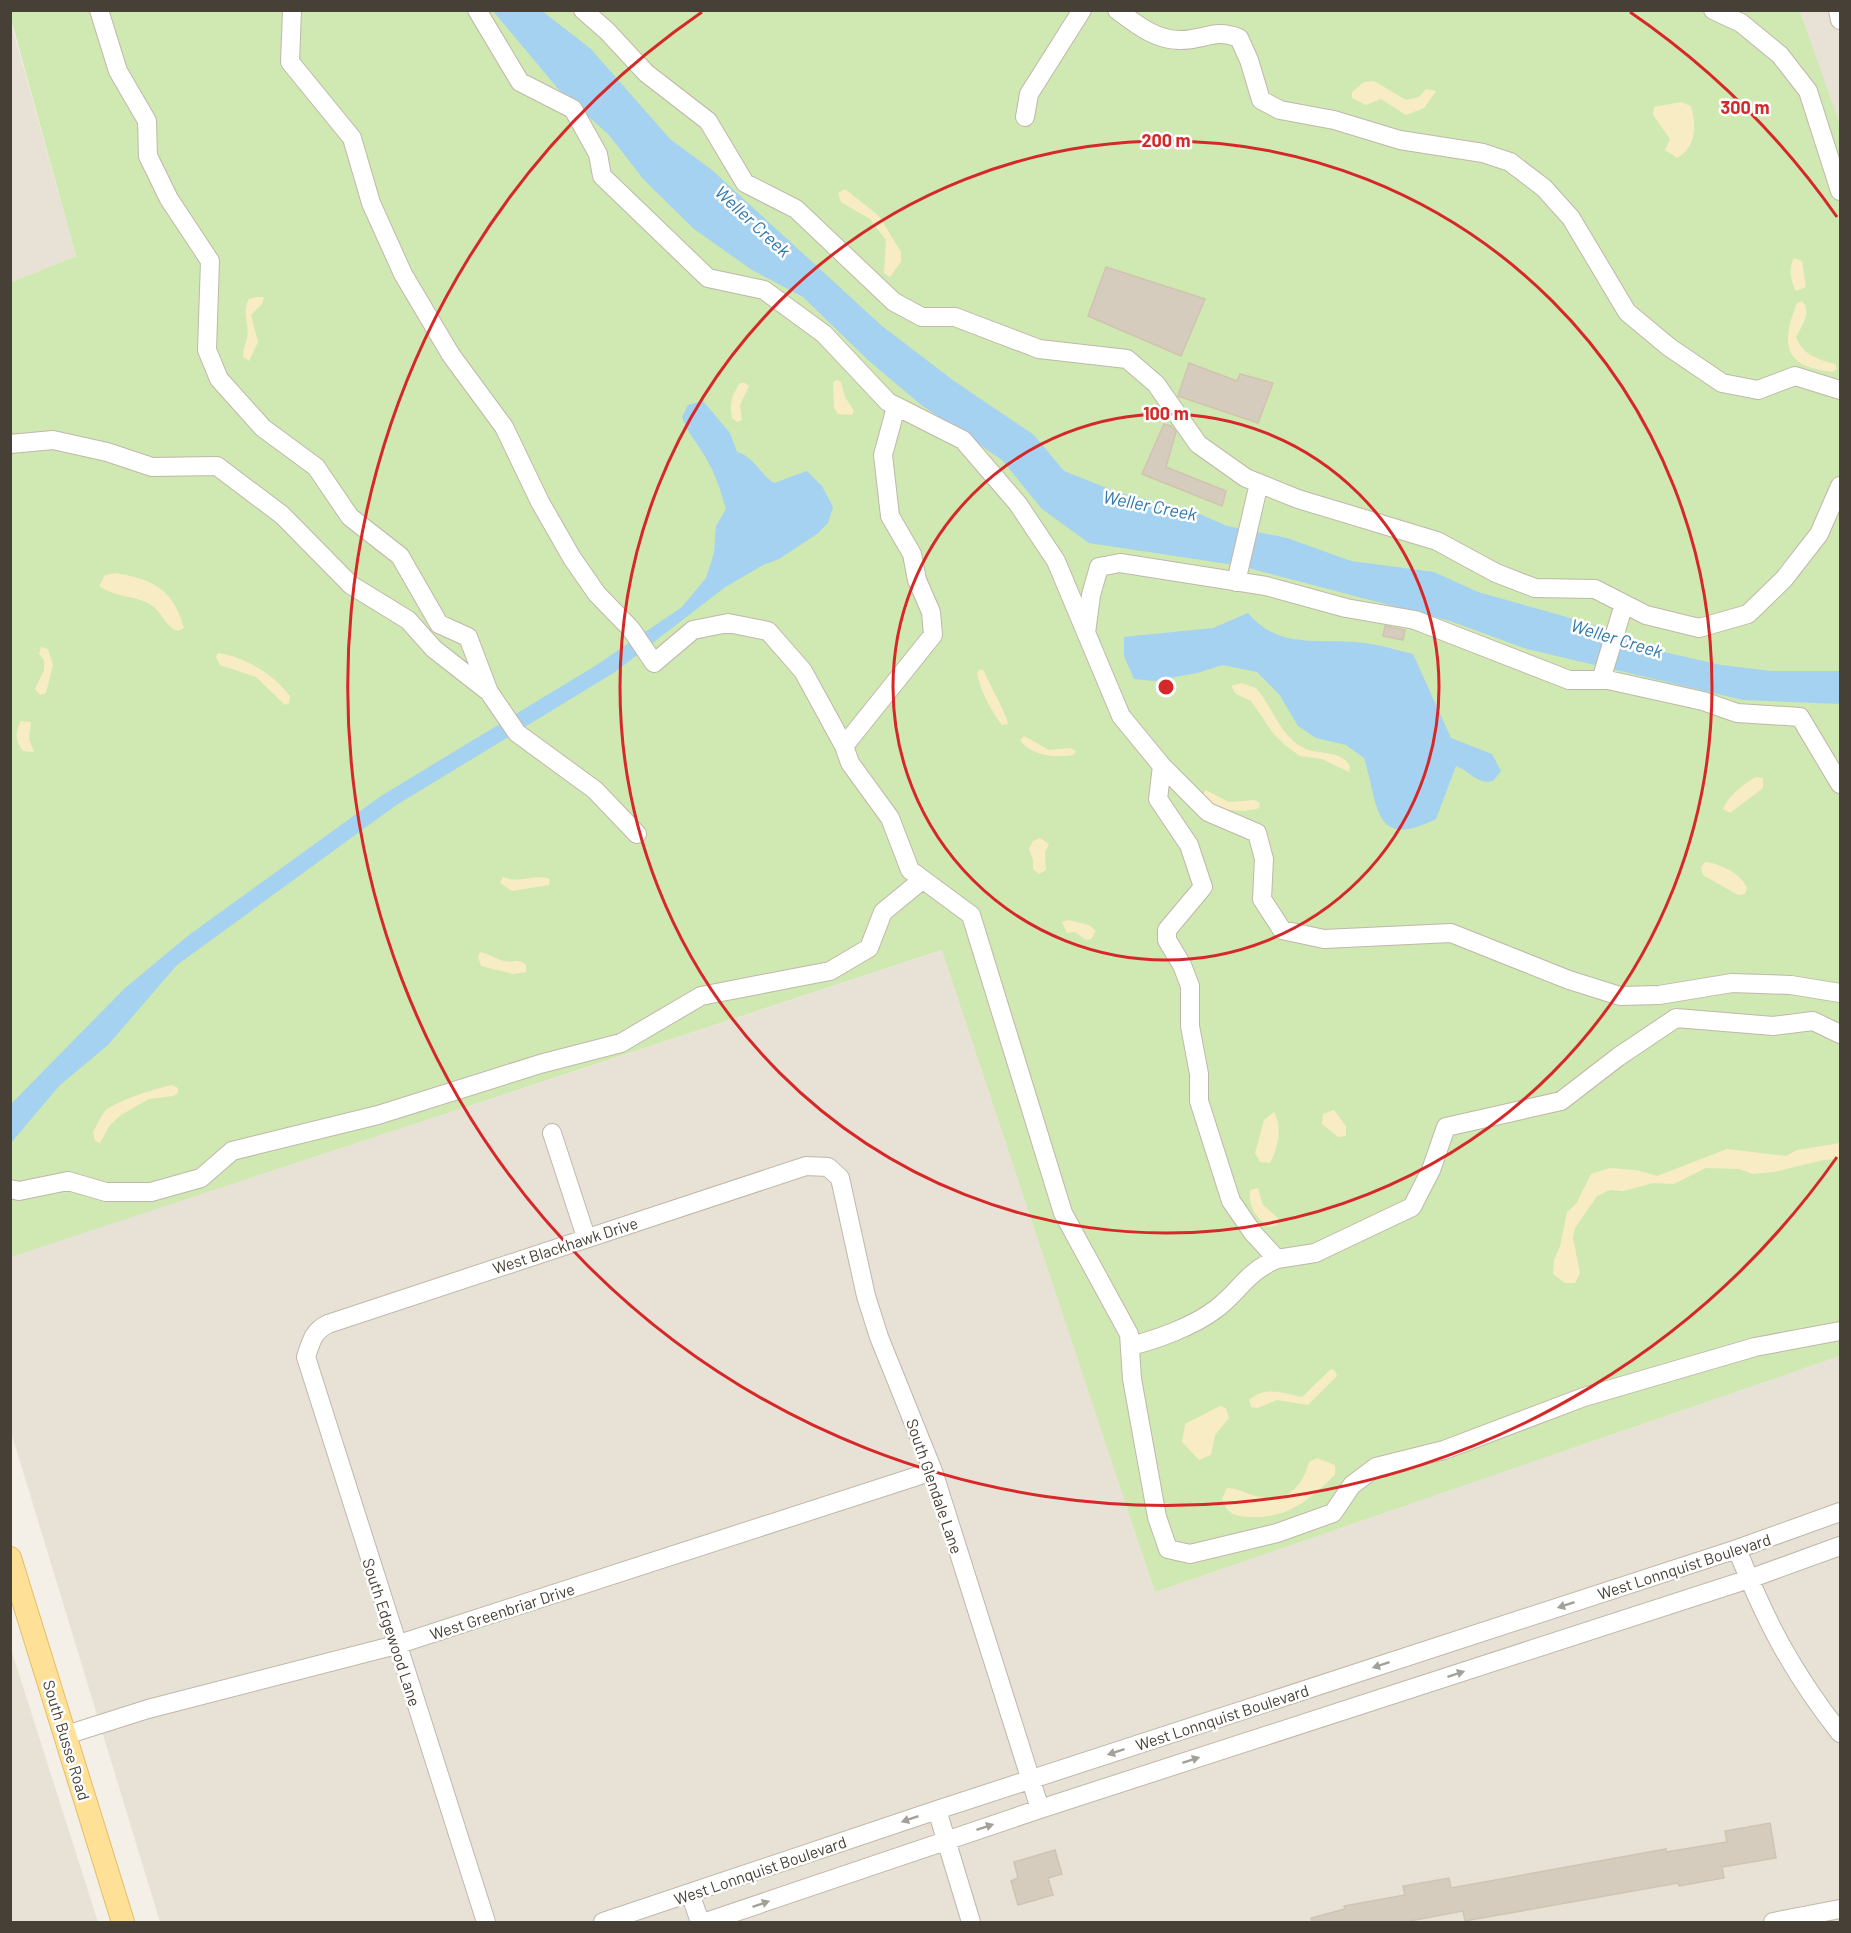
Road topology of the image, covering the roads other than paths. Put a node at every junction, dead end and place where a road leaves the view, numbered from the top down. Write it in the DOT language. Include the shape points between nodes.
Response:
graph roads {
  1 [pos="99,10"];
  2 [pos="292,10"];
  3 [pos="477,10"];
  4 [pos="583,10"];
  5 [pos="1082,10"];
  6 [pos="1117,10"];
  7 [pos="1713,10"];
  8 [pos="1838,10"];
  9 [pos="1840,20"];
  10 [pos="1025,117"];
  11 [pos="1840,191"];
  12 [pos="1840,390"];
  13 [pos="896,407"];
  14 [pos="10,444"];
  15 [pos="1259,483"];
  16 [pos="1840,486"];
  17 [pos="1278,491"];
  18 [pos="1253,512"];
  19 [pos="1237,574"];
  20 [pos="1622,610"];
  21 [pos="1086,635"];
  22 [pos="1602,676"];
  23 [pos="489,692"];
  24 [pos="844,747"];
  25 [pos="1162,766"];
  26 [pos="1840,784"];
  27 [pos="637,834"];
  28 [pos="922,880"];
  29 [pos="1840,993"];
  30 [pos="1840,1034"];
  31 [pos="552,1133"];
  32 [pos="828,1167"];
  33 [pos="10,1189"];
  34 [pos="586,1237"];
  35 [pos="1276,1259"];
  36 [pos="1840,1331"];
  37 [pos="311,1340"];
  38 [pos="1130,1346"];
  39 [pos="933,1471"];
  40 [pos="1840,1512"];
  41 [pos="1840,1546"];
  42 [pos="1737,1549"];
  43 [pos="10,1558"];
  44 [pos="1749,1579"];
  45 [pos="396,1645"];
  46 [pos="1840,1733"];
  47 [pos="66,1735"];
  48 [pos="1031,1780"];
  49 [pos="1040,1809"];
  50 [pos="937,1810"];
  51 [pos="946,1840"];
  52 [pos="690,1893"];
  53 [pos="1840,1909"];
  54 [pos="123,1923"];
  55 [pos="486,1923"];
  56 [pos="603,1923"];
  57 [pos="700,1923"];
  58 [pos="706,1923"];
  59 [pos="971,1923"];
  60 [pos="1773,1923"];
  1 -- 23 [label="street" via="118,72 147,121 148,156 169,199 210,261 207,350 219,379 263,428 316,467 350,517 400,556 439,624 468,637"];
  2 -- 24 [label="street" via="290,62 352,138 371,203 403,274 452,355 504,427 540,502 597,594 631,629 654,663 693,630 728,623 768,631 803,671"];
  3 -- 13 [label="street" via="520,82 573,109 598,154 602,176 708,278 764,290 824,334"];
  4 -- 15 [label="street" via="645,73 708,121 745,183 796,209 894,302 922,317 955,317 1040,350 1127,359 1156,384 1198,444"];
  5 -- 10 [label="street" via="1029,94"];
  6 -- 12 [label="street" via="1153,35 1178,40 1223,32 1239,38 1261,100 1280,110 1510,162 1544,188 1571,218 1627,312 1722,383 1758,390 1795,376"];
  7 -- 11 [label="street" via="1741,23 1780,55 1808,91"];
  8 -- 9 [label="street"];
  13 -- 21 [label="street" via="963,440 1018,504 1056,561"];
  13 -- 24 [label="street" via="883,455 890,516 912,554 917,580 932,612 933,635"];
  14 -- 23 [label="street" via="53,440 152,467 217,466 282,515 351,585 408,620 434,649"];
  15 -- 17 [label="street"];
  15 -- 18 [label="street"];
  16 -- 20 [label="street" via="1819,534 1784,579 1748,614 1699,628"];
  17 -- 18 [label="street"];
  17 -- 20 [label="street" via="1437,541 1496,573 1535,588 1595,589"];
  18 -- 19 [label="street"];
  19 -- 21 [label="street" via="1120,563 1099,567"];
  19 -- 22 [label="street" via="1346,608 1415,620 1569,680"];
  20 -- 22 [label="street"];
  21 -- 25 [label="street" via="1121,716"];
  22 -- 26 [label="street" via="1737,713 1800,717"];
  23 -- 27 [label="street" via="517,733 595,790"];
  24 -- 28 [label="street" via="850,764 890,818 910,870"];
  25 -- 29 [label="street" via="1208,812 1257,833 1264,860 1262,899 1282,930 1324,939 1451,933 1620,996 1659,995 1732,983 1791,985"];
  25 -- 35 [label="street" via="1158,800 1188,845 1203,887 1167,930 1167,940 1190,986 1190,1026 1199,1074 1199,1101 1231,1201"];
  28 -- 33 [label="street" via="883,912 869,948 830,971 701,996 621,1043 378,1115 232,1151 201,1178 151,1192 106,1192 68,1181 19,1191"];
  28 -- 38 [label="street" via="971,915 1062,1213 1129,1334"];
  30 -- 35 [label="street" via="1813,1021 1773,1026 1676,1018 1561,1101 1446,1127 1431,1170 1412,1207 1315,1253"];
  31 -- 34 [label="street"];
  32 -- 34 [label="street, West Blackhawk Drive" via="806,1166"];
  32 -- 39 [label="street, South Glendale Lane" via="840,1178 866,1296"];
  34 -- 37 [label="street, West Blackhawk Drive" via="328,1324 316,1329"];
  35 -- 38 [label="street" via="1256,1268 1215,1310"];
  36 -- 38 [label="street" via="1755,1347 1584,1397 1444,1450 1376,1467 1352,1485 1333,1513 1277,1533 1190,1554 1168,1550 1156,1516 1132,1379"];
  37 -- 45 [label="street, South Edgewood Lane" via="306,1357"];
  39 -- 45 [label="street, West Greenbriar Drive"];
  39 -- 48 [label="street, South Glendale Lane"];
  40 -- 42 [label="street, West Lonnquist Boulevard"];
  41 -- 44 [label="street, West Lonnquist Boulevard"];
  42 -- 44 [label="street"];
  42 -- 48 [label="street, West Lonnquist Boulevard, one-way"];
  43 -- 47 [label="main road, South Busse Road"];
  44 -- 46 [label="street" via="1789,1662"];
  49 -- 44 [label="street, West Lonnquist Boulevard, one-way"];
  45 -- 47 [label="street, West Greenbriar Drive" via="148,1709"];
  45 -- 55 [label="street, South Edgewood Lane"];
  47 -- 54 [label="main road, South Busse Road"];
  48 -- 49 [label="street, South Glendale Lane"];
  48 -- 50 [label="street, West Lonnquist Boulevard"];
  51 -- 49 [label="street, West Lonnquist Boulevard, one-way"];
  50 -- 51 [label="street"];
  50 -- 52 [label="street, West Lonnquist Boulevard, one-way"];
  58 -- 51 [label="street, West Lonnquist Boulevard, one-way"];
  51 -- 59 [label="street"];
  52 -- 56 [label="street, West Lonnquist Boulevard"];
  52 -- 57 [label="street"];
  53 -- 60 [label="street"];
}
